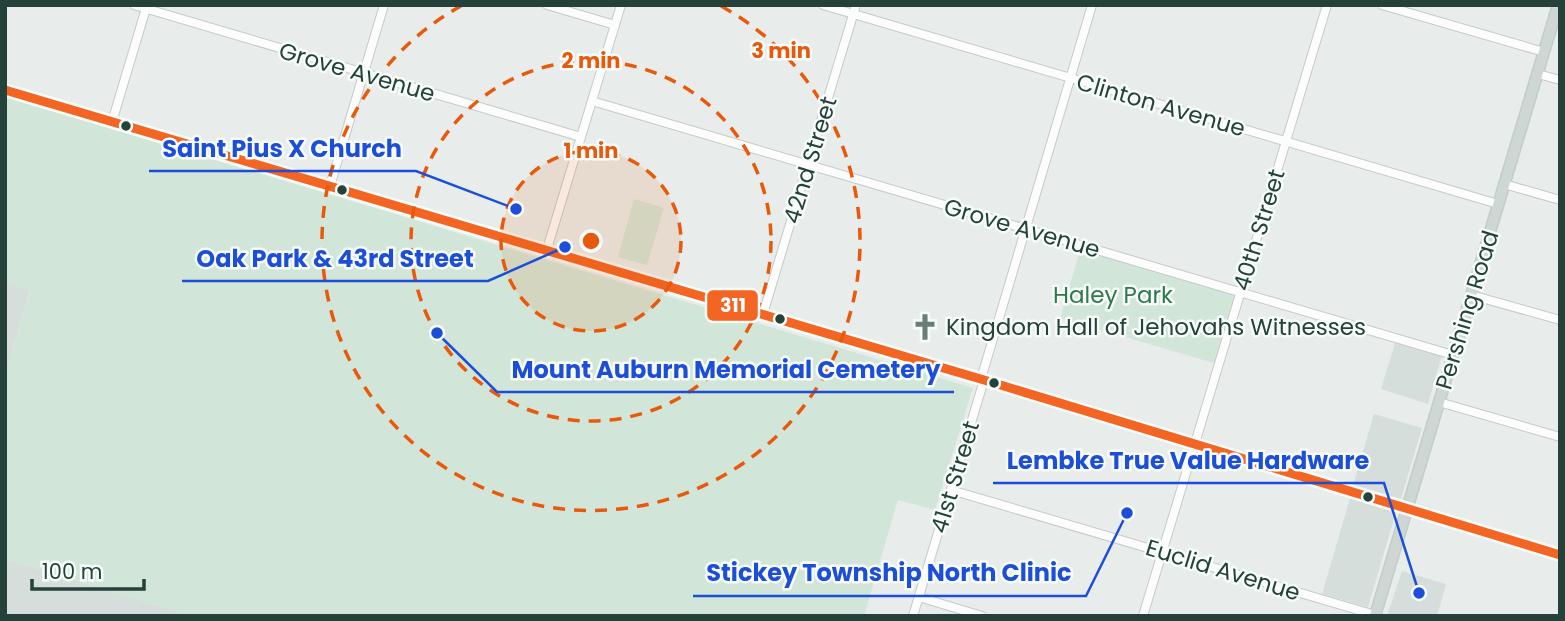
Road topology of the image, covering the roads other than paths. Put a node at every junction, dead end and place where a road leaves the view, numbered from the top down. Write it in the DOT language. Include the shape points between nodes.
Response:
graph roads {
  1 [pos="134,5"];
  2 [pos="384,5"];
  3 [pos="547,5"];
  4 [pos="621,5"];
  5 [pos="823,5"];
  6 [pos="1092,5"];
  7 [pos="1327,5"];
  8 [pos="1382,5"];
  9 [pos="1558,5"];
  10 [pos="147,7"];
  11 [pos="855,10"];
  12 [pos="615,25"];
  13 [pos="1544,52"];
  14 [pos="363,74"];
  15 [pos="1538,74"];
  16 [pos="1070,79"];
  17 [pos="1560,80"];
  18 [pos="5,90"];
  19 [pos="592,101"];
  20 [pos="112,122"];
  21 [pos="581,137"];
  22 [pos="1286,142"];
  23 [pos="808,165"];
  24 [pos="1504,184"];
  25 [pos="330,186"];
  26 [pos="1560,200"];
  27 [pos="1498,204"];
  28 [pos="1026,229"];
  29 [pos="547,249"];
  30 [pos="1241,292"];
  31 [pos="1471,295"];
  32 [pos="763,314"];
  33 [pos="1560,320"];
  34 [pos="1453,355"];
  35 [pos="983,379"];
  36 [pos="1439,402"];
  37 [pos="1560,437"];
  38 [pos="1195,443"];
  39 [pos="951,490"];
  40 [pos="1407,508"];
  41 [pos="1163,552"];
  42 [pos="1560,555"];
  43 [pos="919,597"];
  44 [pos="914,616"];
  45 [pos="982,616"];
  46 [pos="1143,616"];
  47 [pos="1375,616"];
  1 -- 10 [label="street, Grove Avenue"];
  2 -- 14 [label="street"];
  3 -- 12 [label="street"];
  4 -- 12 [label="street"];
  5 -- 11 [label="street, Clinton Avenue"];
  6 -- 16 [label="street, 41st Street"];
  7 -- 22 [label="street, 40th Street"];
  8 -- 13 [label="street"];
  9 -- 13 [label="main road, Pershing Road"];
  10 -- 14 [label="street, Grove Avenue"];
  10 -- 20 [label="street"];
  11 -- 16 [label="street, Clinton Avenue"];
  11 -- 23 [label="street, 42nd Street"];
  12 -- 19 [label="street"];
  13 -- 15 [label="main road, Pershing Road"];
  14 -- 21 [label="street, Grove Avenue"];
  14 -- 25 [label="street"];
  15 -- 17 [label="street"];
  15 -- 24 [label="main road, Pershing Road"];
  16 -- 22 [label="street, Clinton Avenue"];
  16 -- 28 [label="street, 41st Street"];
  18 -- 20 [label="street"];
  19 -- 21 [label="street"];
  19 -- 23 [label="street, Grove Avenue"];
  20 -- 25 [label="street"];
  21 -- 29 [label="street"];
  22 -- 27 [label="street, Clinton Avenue"];
  22 -- 30 [label="street, 40th Street"];
  23 -- 28 [label="street, Grove Avenue"];
  23 -- 32 [label="street, 42nd Street"];
  24 -- 26 [label="street"];
  24 -- 27 [label="main road, Pershing Road"];
  25 -- 29 [label="street"];
  27 -- 31 [label="main road, Pershing Road"];
  28 -- 30 [label="street, Grove Avenue"];
  28 -- 35 [label="street, 41st Street"];
  29 -- 32 [label="street"];
  30 -- 34 [label="street, Grove Avenue"];
  30 -- 38 [label="street, 40th Street"];
  31 -- 33 [label="street"];
  31 -- 34 [label="main road, Pershing Road"];
  32 -- 35 [label="street"];
  34 -- 36 [label="main road, Pershing Road"];
  35 -- 38 [label="street"];
  35 -- 39 [label="street, 41st Street"];
  36 -- 37 [label="street"];
  36 -- 40 [label="main road, Pershing Road"];
  38 -- 40 [label="street"];
  38 -- 41 [label="street, 40th Street"];
  39 -- 41 [label="street, Euclid Avenue"];
  39 -- 43 [label="street, 41st Street"];
  40 -- 42 [label="street"];
  40 -- 47 [label="main road, Pershing Road"];
  41 -- 46 [label="street, 40th Street"];
  41 -- 47 [label="street, Euclid Avenue"];
  43 -- 44 [label="street, 41st Street"];
  43 -- 45 [label="street"];
}
